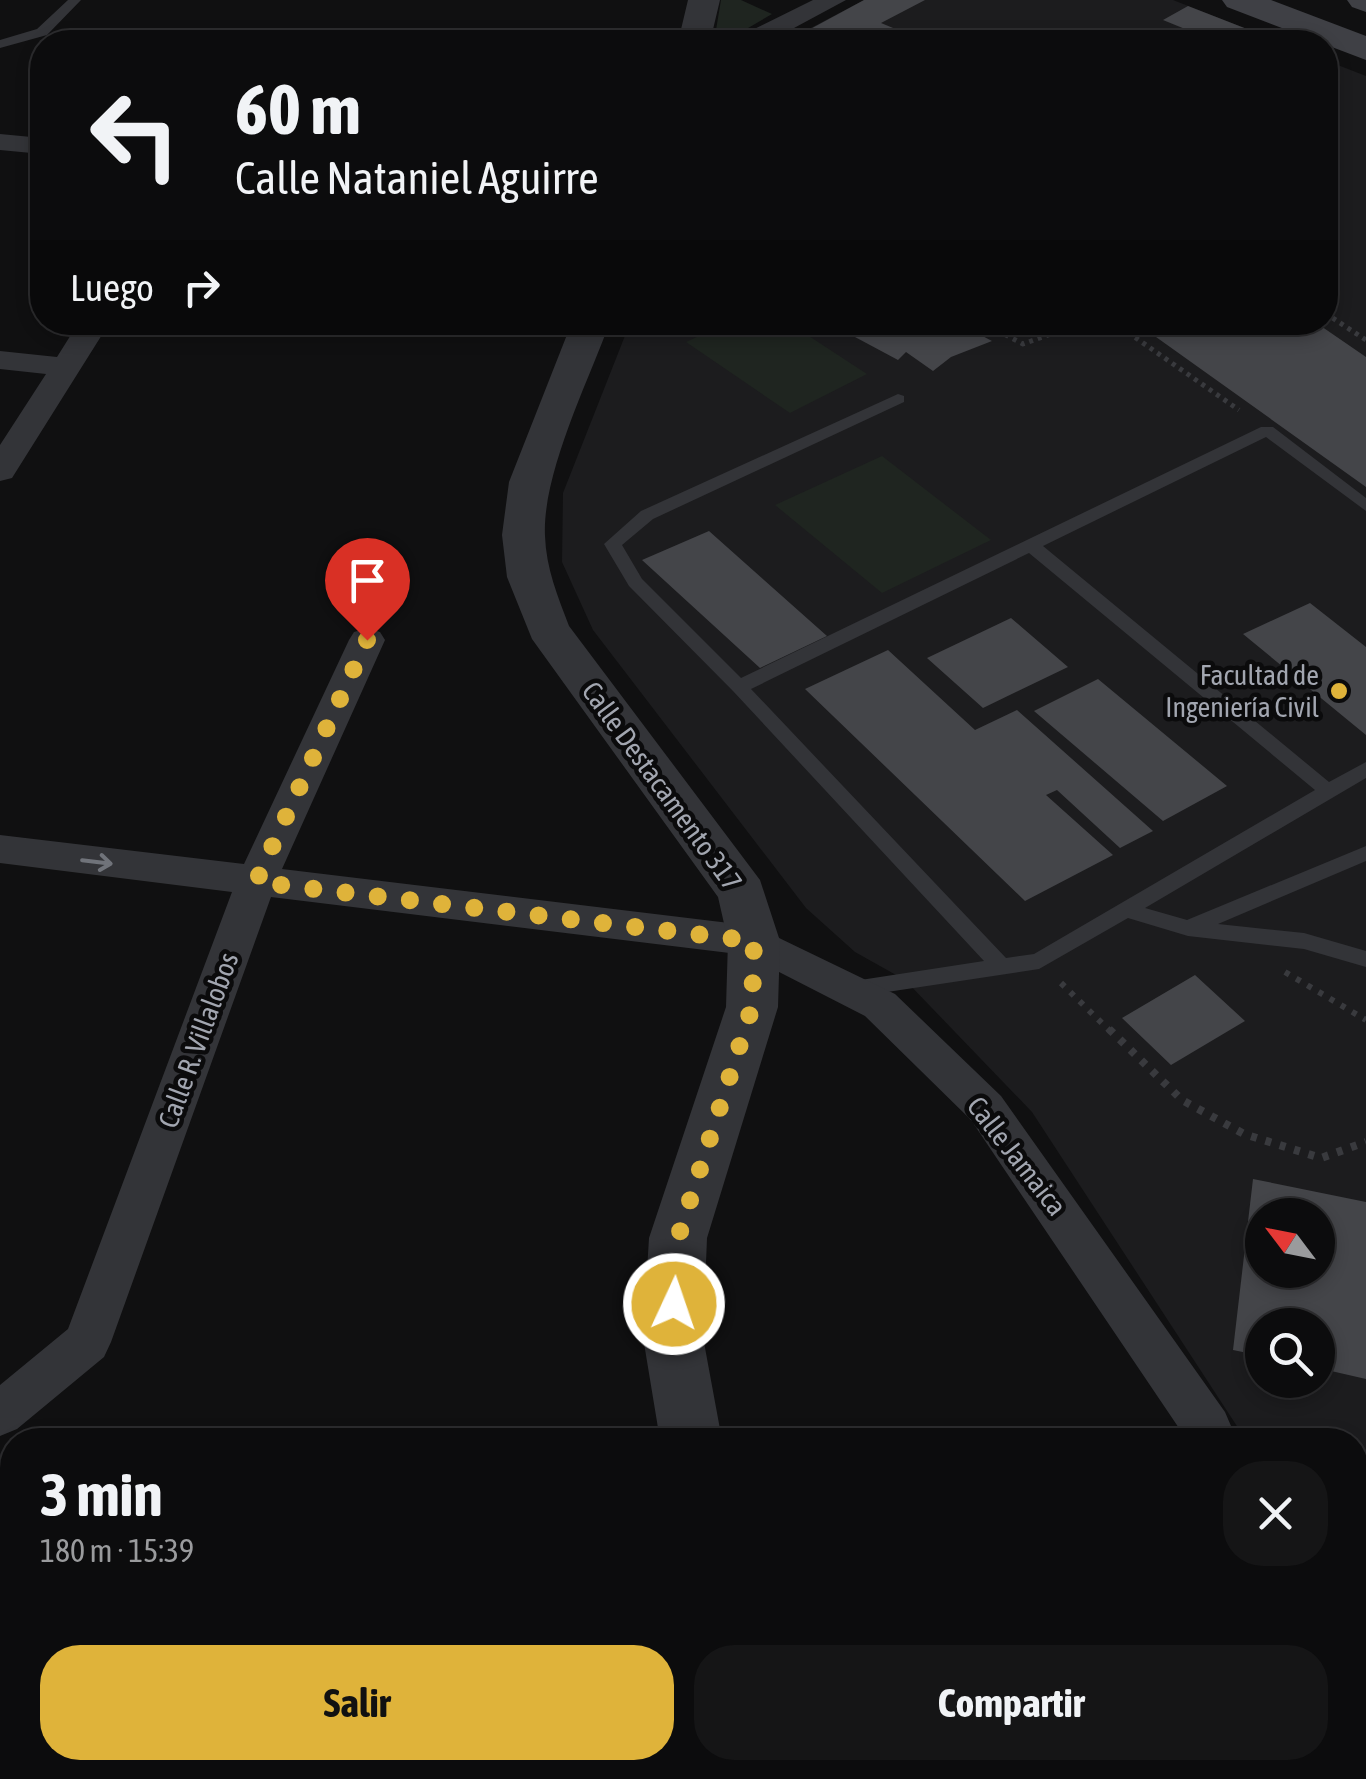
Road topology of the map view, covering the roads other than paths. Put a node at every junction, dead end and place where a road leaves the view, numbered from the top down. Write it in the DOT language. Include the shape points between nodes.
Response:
graph roads {
  1 [pos="75,0"];
  2 [pos="704,0"];
  3 [pos="833,0"];
  4 [pos="1239,0"];
  5 [pos="772,6"];
  6 [pos="798,18"];
  7 [pos="44,30"];
  8 [pos="697,30"];
  9 [pos="774,30"];
  10 [pos="1317,30"];
  11 [pos="30,35"];
  12 [pos="1338,38"];
  13 [pos="0,44"];
  14 [pos="1366,49"];
  15 [pos="0,142"];
  16 [pos="30,145"];
  17 [pos="85,335"];
  18 [pos="586,335"];
  19 [pos="0,360"];
  20 [pos="64,367"];
  21 [pos="898,399"];
  22 [pos="0,471"];
  23 [pos="1366,506"];
  24 [pos="1032,546"];
  25 [pos="367,640"];
  26 [pos="739,686"];
  27 [pos="1366,769"];
  28 [pos="1328,791"];
  29 [pos="0,849"];
  30 [pos="1366,853"];
  31 [pos="256,882"];
  32 [pos="1125,910"];
  33 [pos="1188,928"];
  34 [pos="754,941"];
  35 [pos="1366,960"];
  36 [pos="999,964"];
  37 [pos="854,989"];
  38 [pos="0,1414"];
  39 [pos="689,1428"];
  40 [pos="1208,1428"];
  1 -- 7 [label="lane"];
  2 -- 8 [label="street"];
  3 -- 6 [label="street"];
  4 -- 10 [label="main road"];
  5 -- 6 [label="street"];
  6 -- 9 [label="street"];
  11 -- 13 [label="lane"];
  12 -- 14 [label="main road"];
  15 -- 16 [label="street"];
  17 -- 20 [label="street"];
  18 -- 34 [label="street, Calle Destacamento 317" via="530,482 523,535 529,577 548,629 742,893"];
  19 -- 20 [label="street"];
  20 -- 22 [label="street"];
  21 -- 26 [label="lane" via="647,515 613,544 635,582"];
  23 -- 24 [label="lane" via="1267,430"];
  24 -- 26 [label="lane"];
  24 -- 28 [label="lane"];
  25 -- 31 [label="street, Calle R. Villalobos"];
  26 -- 36 [label="lane"];
  27 -- 28 [label="lane"];
  28 -- 32 [label="lane"];
  29 -- 31 [label="street, Calle Jamaica, one-way"];
  30 -- 33 [label="lane"];
  31 -- 34 [label="street, Calle Jamaica"];
  31 -- 38 [label="street, Calle R. Villalobos" via="87,1342"];
  32 -- 33 [label="lane"];
  32 -- 36 [label="lane" via="1039,961"];
  33 -- 35 [label="lane" via="1304,941"];
  34 -- 37 [label="street, Calle Jamaica"];
  34 -- 39 [label="street, Calle Destacamento 317" via="752,1007 678,1238 673,1338"];
  36 -- 37 [label="lane"];
  37 -- 40 [label="street, Calle Jamaica" via="880,1005 986,1108"];
}
